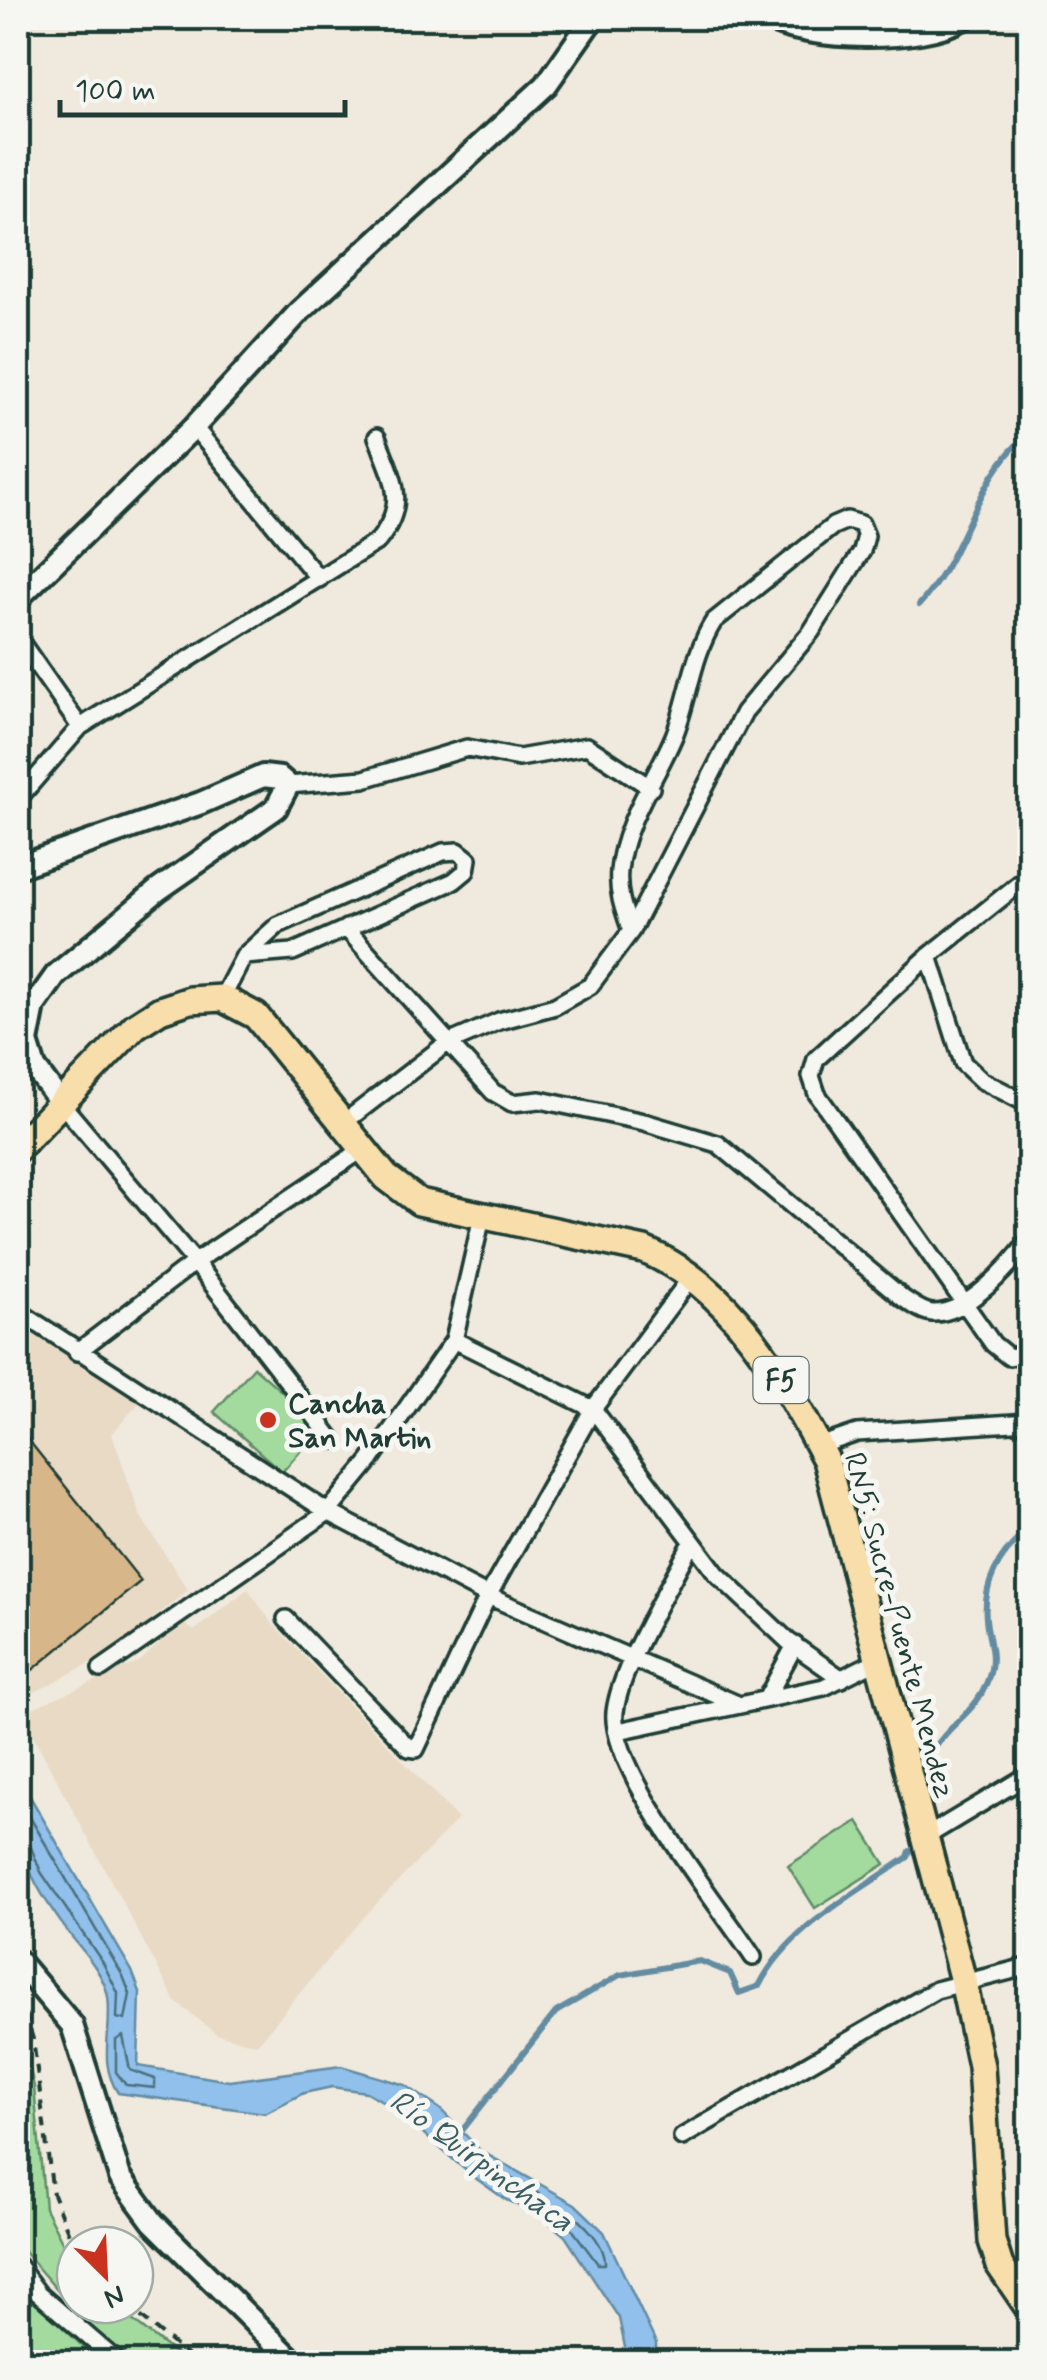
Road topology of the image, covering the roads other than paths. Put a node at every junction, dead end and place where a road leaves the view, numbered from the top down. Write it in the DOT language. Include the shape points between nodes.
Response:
graph roads {
  1 [pos="593,18"];
  2 [pos="766,18"];
  3 [pos="964,18"];
  4 [pos="194,427"];
  5 [pos="377,437"];
  6 [pos="319,580"];
  7 [pos="18,598"];
  8 [pos="18,638"];
  9 [pos="80,727"];
  10 [pos="288,786"];
  11 [pos="651,788"];
  12 [pos="18,799"];
  13 [pos="18,867"];
  14 [pos="1030,874"];
  15 [pos="346,928"];
  16 [pos="631,931"];
  17 [pos="244,956"];
  18 [pos="929,956"];
  19 [pos="222,998"];
  20 [pos="446,1044"];
  21 [pos="26,1073"];
  22 [pos="61,1104"];
  23 [pos="1030,1105"];
  24 [pos="342,1124"];
  25 [pos="18,1148"];
  26 [pos="363,1150"];
  27 [pos="482,1216"];
  28 [pos="1030,1239"];
  29 [pos="195,1262"];
  30 [pos="692,1276"];
  31 [pos="967,1302"];
  32 [pos="18,1311"];
  33 [pos="454,1340"];
  34 [pos="77,1352"];
  35 [pos="1030,1353"];
  36 [pos="593,1410"];
  37 [pos="1030,1422"];
  38 [pos="332,1440"];
  39 [pos="819,1446"];
  40 [pos="328,1512"];
  41 [pos="691,1544"];
  42 [pos="488,1596"];
  43 [pos="286,1618"];
  44 [pos="795,1645"];
  45 [pos="635,1657"];
  46 [pos="878,1660"];
  47 [pos="102,1670"];
  48 [pos="842,1678"];
  49 [pos="766,1699"];
  50 [pos="738,1704"];
  51 [pos="618,1731"];
  52 [pos="1026,1780"];
  53 [pos="922,1839"];
  54 [pos="753,1957"];
  55 [pos="18,1961"];
  56 [pos="1030,1966"];
  57 [pos="963,1981"];
  58 [pos="682,2137"];
  59 [pos="18,2266"];
  60 [pos="1030,2310"];
  61 [pos="118,2362"];
  62 [pos="294,2362"];
  1 -- 4 [label="street" via="546,86 300,311"];
  2 -- 3 [label="street" via="813,34 917,32"];
  4 -- 6 [label="street"];
  4 -- 7 [label="street"];
  5 -- 6 [label="street" via="396,490 396,518 378,541"];
  6 -- 9 [label="street"];
  8 -- 9 [label="street"];
  9 -- 12 [label="street"];
  10 -- 11 [label="street" via="364,778 467,748 519,758 587,746"];
  10 -- 13 [label="street" via="263,776"];
  10 -- 21 [label="street" via="276,808 158,890 56,975 34,1006"];
  11 -- 16 [label="street" via="619,870"];
  11 -- 16 [label="street" via="714,621 833,526 847,520 862,524 862,551 811,632 744,712"];
  14 -- 18 [label="street"];
  15 -- 17 [label="street" via="294,952"];
  15 -- 17 [label="street" via="454,881 468,859 458,851 443,852 278,925"];
  15 -- 20 [label="street"];
  16 -- 20 [label="street" via="590,986 556,1006"];
  17 -- 19 [label="street"];
  18 -- 23 [label="street" via="963,1063"];
  18 -- 31 [label="street" via="816,1059 811,1076 817,1094"];
  19 -- 22 [label="highway" via="190,1000 135,1026"];
  19 -- 24 [label="highway, RN5: Sucre-Puente Mendez / F5" via="256,1016"];
  20 -- 24 [label="street"];
  20 -- 31 [label="street" via="512,1103 540,1100 718,1144 904,1299 928,1313"];
  21 -- 22 [label="street"];
  22 -- 25 [label="highway"];
  22 -- 29 [label="street"];
  24 -- 26 [label="highway, RN5: Sucre-Puente Mendez / F5"];
  26 -- 27 [label="highway, RN5: Sucre-Puente Mendez / F5" via="419,1202"];
  26 -- 29 [label="street"];
  27 -- 30 [label="highway, RN5: Sucre-Puente Mendez / F5" via="644,1250"];
  27 -- 33 [label="street"];
  28 -- 31 [label="street"];
  29 -- 34 [label="street"];
  29 -- 38 [label="street"];
  30 -- 36 [label="street"];
  30 -- 39 [label="highway, RN5: Sucre-Puente Mendez / F5" via="783,1384"];
  31 -- 35 [label="street" via="1008,1357"];
  32 -- 34 [label="street"];
  33 -- 36 [label="street"];
  33 -- 40 [label="street"];
  34 -- 40 [label="street"];
  36 -- 41 [label="street"];
  36 -- 42 [label="street"];
  37 -- 39 [label="street" via="857,1432"];
  39 -- 46 [label="highway, RN5: Sucre-Puente Mendez / F5"];
  40 -- 42 [label="street"];
  40 -- 47 [label="street"];
  41 -- 44 [label="street"];
  41 -- 45 [label="street"];
  42 -- 43 [label="street" via="416,1748"];
  42 -- 45 [label="street"];
  44 -- 48 [label="street"];
  44 -- 49 [label="street"];
  45 -- 50 [label="street"];
  45 -- 51 [label="street" via="615,1712"];
  46 -- 48 [label="street"];
  46 -- 53 [label="highway, RN5: Sucre-Puente Mendez / F5"];
  48 -- 49 [label="street"];
  49 -- 50 [label="street"];
  50 -- 51 [label="street"];
  51 -- 54 [label="street" via="642,1798"];
  52 -- 53 [label="street"];
  53 -- 57 [label="highway, RN5: Sucre-Puente Mendez / F5"];
  55 -- 62 [label="street" via="72,2025 120,2178 153,2222"];
  56 -- 57 [label="street"];
  57 -- 58 [label="street" via="936,1990"];
  57 -- 60 [label="highway, RN5: Sucre-Puente Mendez / F5" via="981,2066 992,2241 1000,2266"];
  59 -- 61 [label="street"];
}
